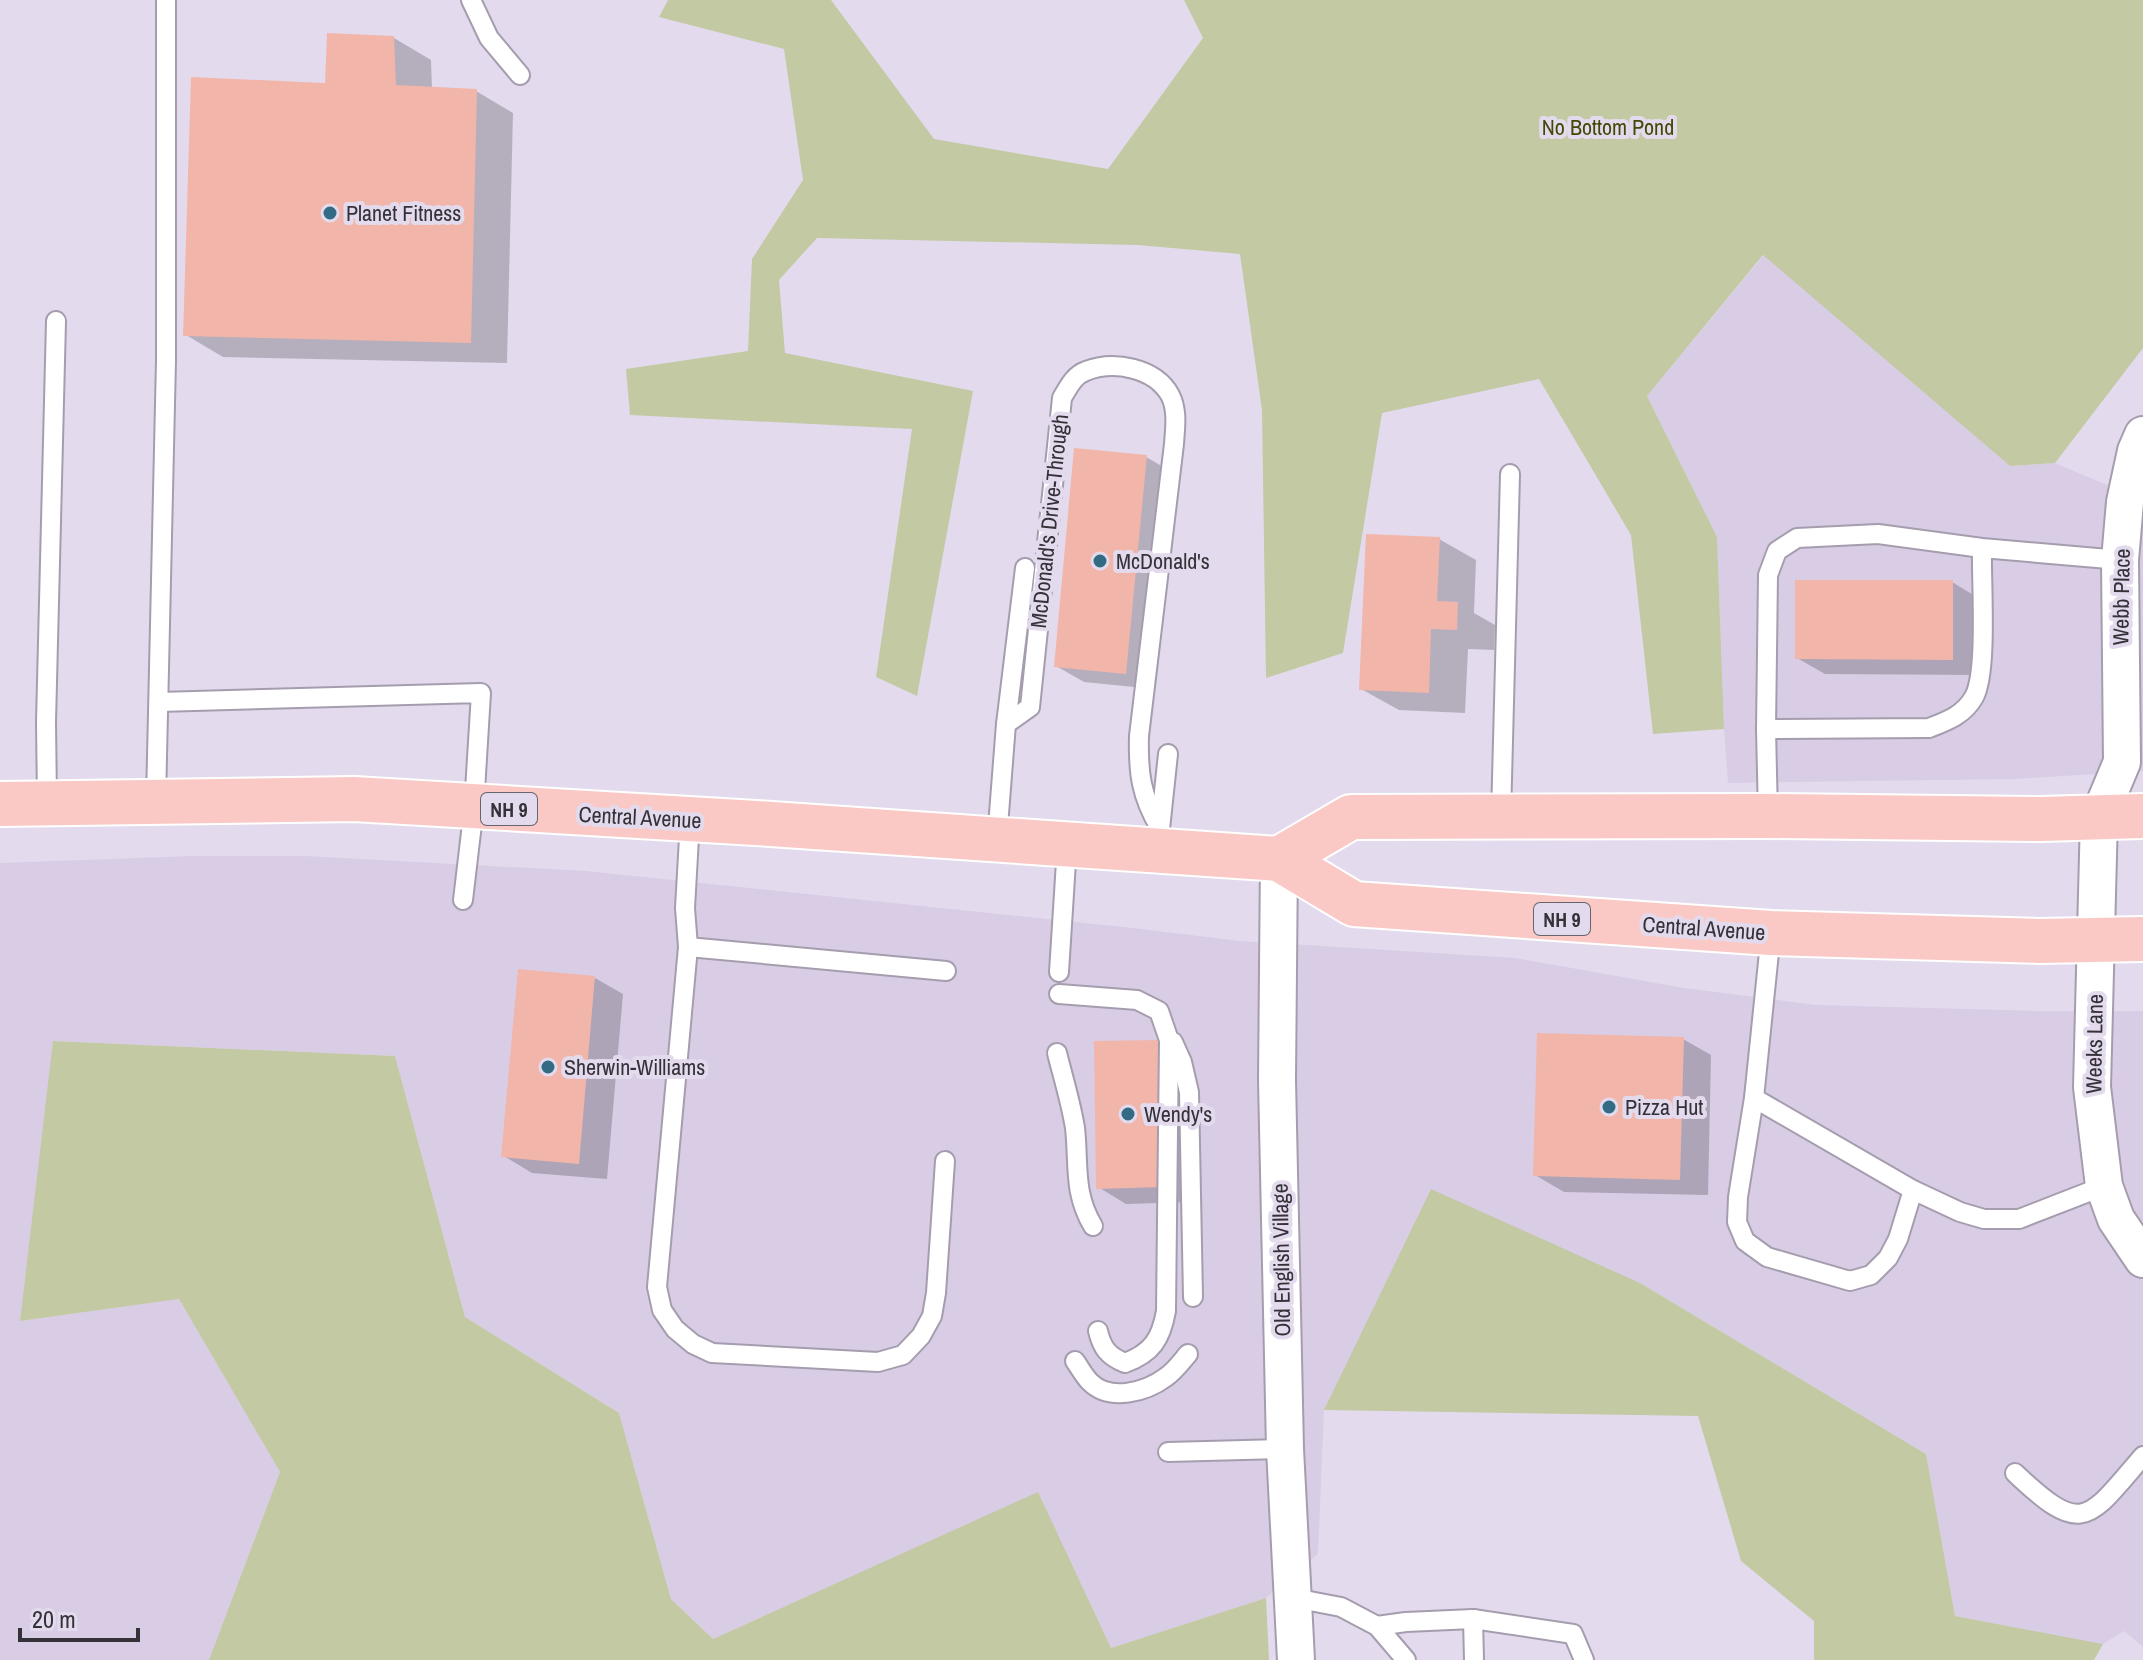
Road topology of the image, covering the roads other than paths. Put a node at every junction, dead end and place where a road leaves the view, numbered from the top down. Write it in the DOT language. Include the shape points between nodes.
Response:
graph roads {
  1 [pos="166,0"];
  2 [pos="471,0"];
  3 [pos="520,75"];
  4 [pos="56,321"];
  5 [pos="2143,435"];
  6 [pos="1510,474"];
  7 [pos="1982,548"];
  8 [pos="2120,560"];
  9 [pos="1025,568"];
  10 [pos="159,702"];
  11 [pos="1006,724"];
  12 [pos="1766,729"];
  13 [pos="1168,754"];
  14 [pos="2122,762"];
  15 [pos="47,801"];
  16 [pos="156,801"];
  17 [pos="2143,803"];
  18 [pos="0,804"];
  19 [pos="474,807"];
  20 [pos="1768,816"];
  21 [pos="2143,816"];
  22 [pos="1501,817"];
  23 [pos="2099,817"];
  24 [pos="690,820"];
  25 [pos="1159,840"];
  26 [pos="997,841"];
  27 [pos="1067,846"];
  28 [pos="1279,859"];
  29 [pos="463,900"];
  30 [pos="1771,933"];
  31 [pos="2143,939"];
  32 [pos="2096,940"];
  33 [pos="688,947"];
  34 [pos="946,971"];
  35 [pos="1059,972"];
  36 [pos="1059,994"];
  37 [pos="1165,1025"];
  38 [pos="1057,1053"];
  39 [pos="1754,1098"];
  40 [pos="945,1161"];
  41 [pos="2104,1186"];
  42 [pos="1913,1190"];
  43 [pos="1093,1226"];
  44 [pos="2143,1259"];
  45 [pos="1193,1297"];
  46 [pos="1098,1331"];
  47 [pos="1188,1354"];
  48 [pos="1075,1361"];
  49 [pos="1285,1449"];
  50 [pos="1168,1452"];
  51 [pos="2143,1456"];
  52 [pos="2015,1473"];
  53 [pos="1294,1598"];
  54 [pos="1473,1619"];
  55 [pos="1377,1626"];
  56 [pos="1296,1660"];
  57 [pos="1406,1660"];
  58 [pos="1474,1660"];
  59 [pos="1584,1660"];
  1 -- 10 [label="lane"];
  2 -- 3 [label="lane" via="489,38"];
  4 -- 15 [label="lane"];
  5 -- 8 [label="street, Webb Place" via="2125,502"];
  6 -- 22 [label="lane"];
  7 -- 8 [label="lane"];
  7 -- 12 [label="lane" via="1981,674 1974,697 1954,719 1929,728"];
  7 -- 12 [label="lane" via="1878,534 1797,538 1777,551 1766,597"];
  8 -- 14 [label="street, Webb Place"];
  9 -- 11 [label="lane"];
  10 -- 16 [label="lane"];
  10 -- 19 [label="lane" via="481,693"];
  11 -- 25 [label="lane, McDonald's Drive-Through" via="1030,707 1062,398 1074,378 1087,370 1141,369 1157,378 1175,412 1139,736 1138,770"];
  11 -- 26 [label="lane"];
  12 -- 20 [label="lane"];
  13 -- 25 [label="lane"];
  14 -- 17 [label="street, Webb Place"];
  14 -- 23 [label="street, Webb Place"];
  15 -- 16 [label="main road, Central Avenue / NH 9"];
  15 -- 18 [label="main road, Central Avenue / NH 9"];
  16 -- 19 [label="main road, Central Avenue / NH 9" via="354,799"];
  19 -- 24 [label="main road, Central Avenue / NH 9"];
  19 -- 29 [label="lane"];
  20 -- 22 [label="main road"];
  20 -- 23 [label="main road"];
  21 -- 23 [label="main road"];
  22 -- 28 [label="main road" via="1351,817"];
  23 -- 32 [label="street, Weeks Lane"];
  24 -- 26 [label="main road, Central Avenue / NH 9"];
  24 -- 33 [label="lane"];
  25 -- 27 [label="main road, Central Avenue / NH 9"];
  25 -- 28 [label="main road, Central Avenue / NH 9"];
  26 -- 27 [label="main road, Central Avenue / NH 9"];
  27 -- 35 [label="lane"];
  28 -- 30 [label="main road, Central Avenue / NH 9" via="1354,904"];
  28 -- 49 [label="street, Old English Village" via="1277,1080"];
  30 -- 32 [label="main road, Central Avenue / NH 9"];
  30 -- 39 [label="lane"];
  31 -- 32 [label="main road, Central Avenue / NH 9"];
  32 -- 41 [label="street, Weeks Lane" via="2092,1087"];
  33 -- 34 [label="lane"];
  33 -- 40 [label="lane" via="657,1287 662,1310 693,1344 712,1353 752,1357 878,1362 903,1355 932,1316"];
  36 -- 37 [label="lane" via="1137,1000 1159,1011"];
  37 -- 45 [label="lane" via="1189,1092"];
  37 -- 46 [label="lane" via="1169,1084 1163,1330 1142,1357 1125,1363 1110,1357"];
  38 -- 43 [label="lane" via="1074,1126 1079,1194"];
  39 -- 42 [label="lane"];
  39 -- 42 [label="lane" via="1737,1222 1745,1241 1767,1257 1850,1281 1871,1275 1898,1239"];
  41 -- 42 [label="lane" via="2019,1219 1984,1219"];
  41 -- 44 [label="street, Weeks Lane" via="2116,1219"];
  47 -- 48 [label="lane" via="1167,1377 1123,1394 1091,1383"];
  49 -- 50 [label="lane"];
  49 -- 53 [label="street, Old English Village"];
  51 -- 52 [label="lane" via="2094,1510 2078,1514 2045,1502"];
  53 -- 55 [label="lane" via="1341,1607"];
  53 -- 56 [label="street, Old English Village"];
  54 -- 55 [label="lane"];
  54 -- 58 [label="lane"];
  54 -- 59 [label="lane" via="1573,1634"];
  55 -- 57 [label="lane"];
}
